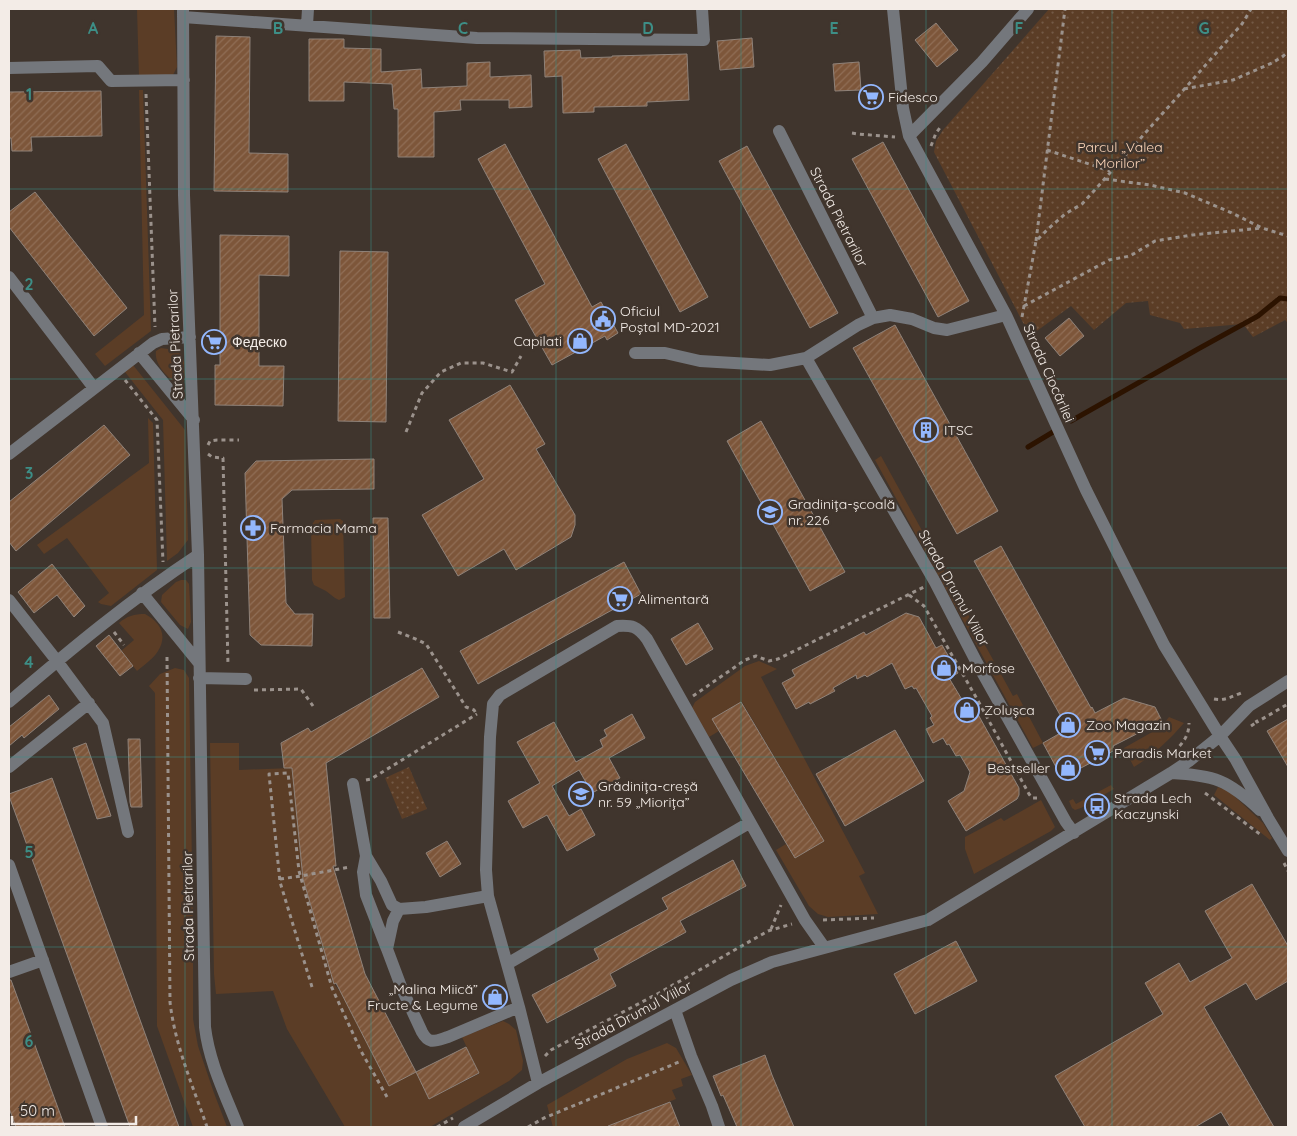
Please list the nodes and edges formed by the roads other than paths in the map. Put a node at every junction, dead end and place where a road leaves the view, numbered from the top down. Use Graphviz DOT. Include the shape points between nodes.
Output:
graph roads {
  1 [pos="308,9"];
  2 [pos="702,9"];
  3 [pos="893,9"];
  4 [pos="1028,9"];
  5 [pos="183,13"];
  6 [pos="308,25"];
  7 [pos="9,68"];
  8 [pos="184,80"];
  9 [pos="779,131"];
  10 [pos="909,136"];
  11 [pos="9,277"];
  12 [pos="1006,315"];
  13 [pos="873,318"];
  14 [pos="190,337"];
  15 [pos="139,353"];
  16 [pos="635,353"];
  17 [pos="806,358"];
  18 [pos="94,388"];
  19 [pos="194,420"];
  20 [pos="9,454"];
  21 [pos="198,555"];
  22 [pos="142,593"];
  23 [pos="9,600"];
  24 [pos="58,661"];
  25 [pos="199,663"];
  26 [pos="199,678"];
  27 [pos="238,678"];
  28 [pos="1288,681"];
  29 [pos="9,702"];
  30 [pos="89,703"];
  31 [pos="1220,736"];
  32 [pos="9,768"];
  33 [pos="1171,773"];
  34 [pos="353,784"];
  35 [pos="1268,818"];
  36 [pos="749,822"];
  37 [pos="128,832"];
  38 [pos="1074,833"];
  39 [pos="1284,854"];
  40 [pos="366,860"];
  41 [pos="9,865"];
  42 [pos="488,896"];
  43 [pos="399,909"];
  44 [pos="824,947"];
  45 [pos="387,949"];
  46 [pos="43,960"];
  47 [pos="507,964"];
  48 [pos="9,972"];
  49 [pos="519,1007"];
  50 [pos="675,1010"];
  51 [pos="538,1083"];
  52 [pos="102,1127"];
  53 [pos="238,1127"];
  54 [pos="464,1127"];
  55 [pos="719,1127"];
  1 -- 6 [label="street"];
  2 -- 6 [label="street" via="704,40 477,38"];
  3 -- 10 [label="street, Strada Ciocârliei"];
  4 -- 10 [label="street" via="982,62"];
  5 -- 6 [label="street"];
  5 -- 8 [label="street, Strada Pietrarilor"];
  7 -- 8 [label="street" via="98,66 111,81"];
  8 -- 14 [label="street, Strada Pietrarilor" via="184,195"];
  9 -- 13 [label="street, Strada Pietrarilor"];
  10 -- 12 [label="street, Strada Ciocârliei"];
  11 -- 18 [label="street"];
  12 -- 13 [label="street" via="947,330 912,319"];
  12 -- 31 [label="street, Strada Ciocârliei" via="1086,490 1164,645"];
  13 -- 17 [label="street"];
  14 -- 15 [label="street" via="162,339"];
  14 -- 19 [label="street, Strada Pietrarilor"];
  15 -- 18 [label="street"];
  15 -- 19 [label="street"];
  16 -- 17 [label="street" via="665,353 700,361 770,365"];
  17 -- 38 [label="street, Strada Drumul Viilor"];
  18 -- 20 [label="street"];
  19 -- 21 [label="street, Strada Pietrarilor"];
  21 -- 22 [label="street"];
  21 -- 25 [label="street, Strada Pietrarilor"];
  22 -- 24 [label="street"];
  22 -- 25 [label="street"];
  23 -- 24 [label="street"];
  24 -- 29 [label="street"];
  24 -- 30 [label="street"];
  25 -- 26 [label="street, Strada Pietrarilor"];
  26 -- 27 [label="street"];
  26 -- 53 [label="street, Strada Pietrarilor" via="204,1027 210,1058"];
  28 -- 31 [label="street, Strada Drumul Viilor" via="1249,706"];
  30 -- 32 [label="street"];
  30 -- 37 [label="street" via="103,723"];
  31 -- 33 [label="street, Strada Drumul Viilor"];
  31 -- 35 [label="street"];
  33 -- 35 [label="street" via="1215,779 1246,797"];
  33 -- 38 [label="street, Strada Drumul Viilor"];
  34 -- 40 [label="street"];
  35 -- 39 [label="street"];
  36 -- 42 [label="street" via="640,630 632,626 617,626 500,694 493,704 486,870"];
  36 -- 44 [label="street" via="804,920"];
  36 -- 47 [label="street"];
  38 -- 44 [label="street, Strada Drumul Viilor" via="928,920"];
  40 -- 43 [label="street" via="392,905"];
  40 -- 45 [label="street" via="363,872 366,895"];
  41 -- 46 [label="street"];
  42 -- 43 [label="street"];
  42 -- 47 [label="street"];
  43 -- 45 [label="street"];
  44 -- 50 [label="street, Strada Drumul Viilor" via="772,962"];
  45 -- 49 [label="street" via="422,1032 430,1041 448,1037"];
  46 -- 48 [label="street"];
  46 -- 52 [label="street"];
  47 -- 49 [label="street"];
  49 -- 51 [label="street"];
  50 -- 51 [label="street, Strada Drumul Viilor"];
  50 -- 55 [label="street"];
  51 -- 54 [label="street, Strada Drumul Viilor"];
}
